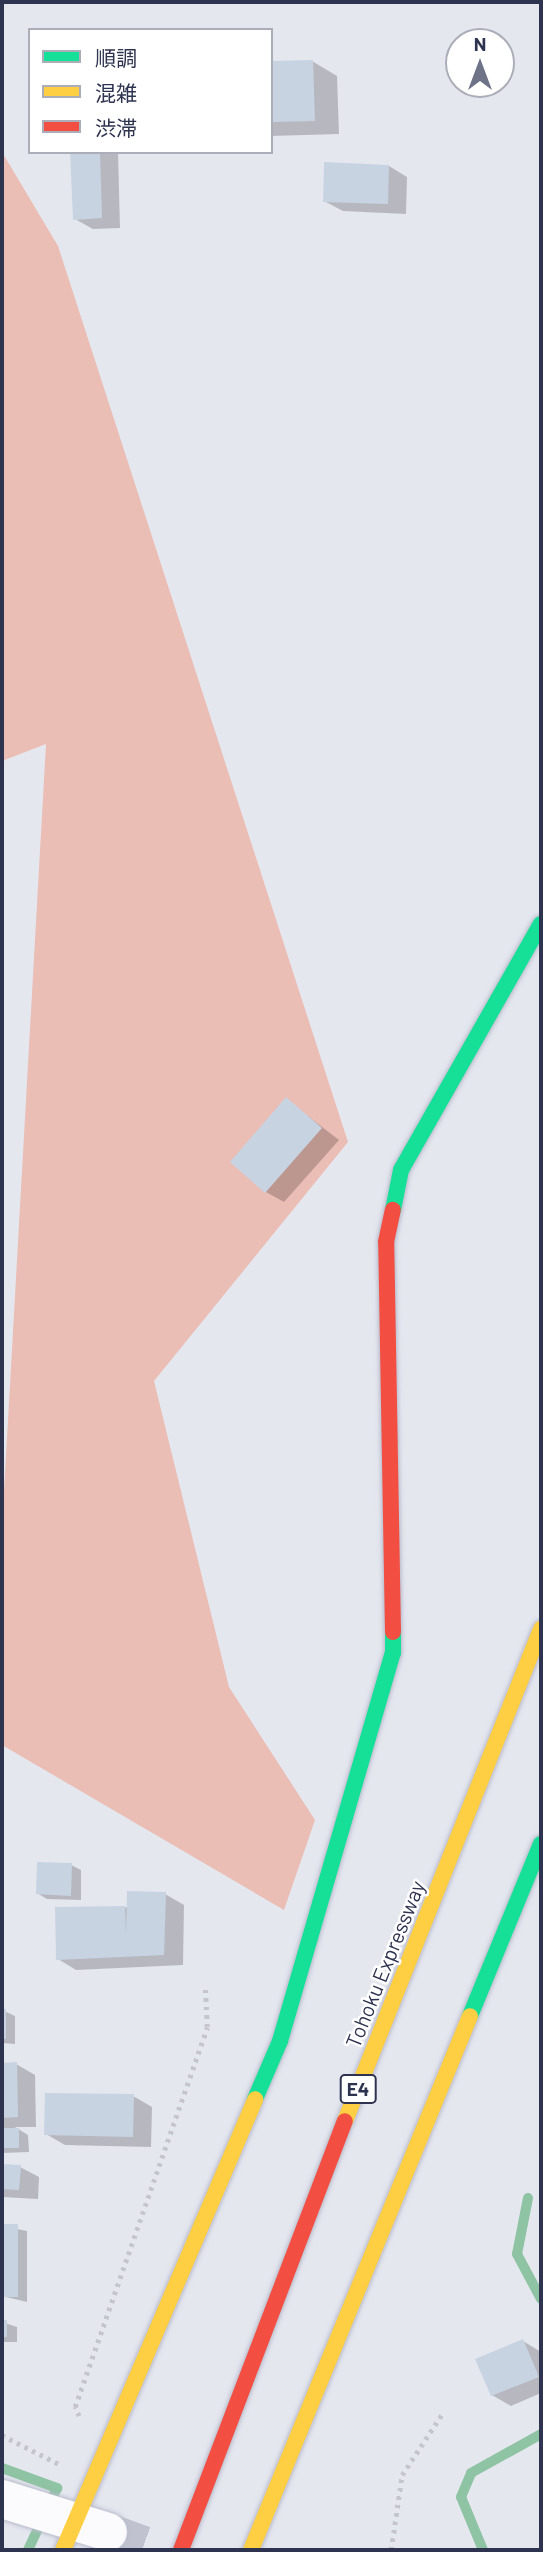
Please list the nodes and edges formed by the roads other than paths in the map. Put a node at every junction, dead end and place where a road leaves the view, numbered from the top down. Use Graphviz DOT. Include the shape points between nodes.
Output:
graph roads {
  1 [pos="541,924"];
  2 [pos="541,1629"];
  3 [pos="541,1844"];
  4 [pos="2,2498"];
  5 [pos="82,2534"];
  6 [pos="181,2550"];
  7 [pos="251,2550"];
  1 -- 5 [label="main road" via="401,1170 386,1242 393,1653 280,2041 101,2461"];
  2 -- 6 [label="main road, Tohoku Expressway / E4" via="308,2214"];
  3 -- 7 [label="main road"];
  4 -- 5 [label="street"];
}
